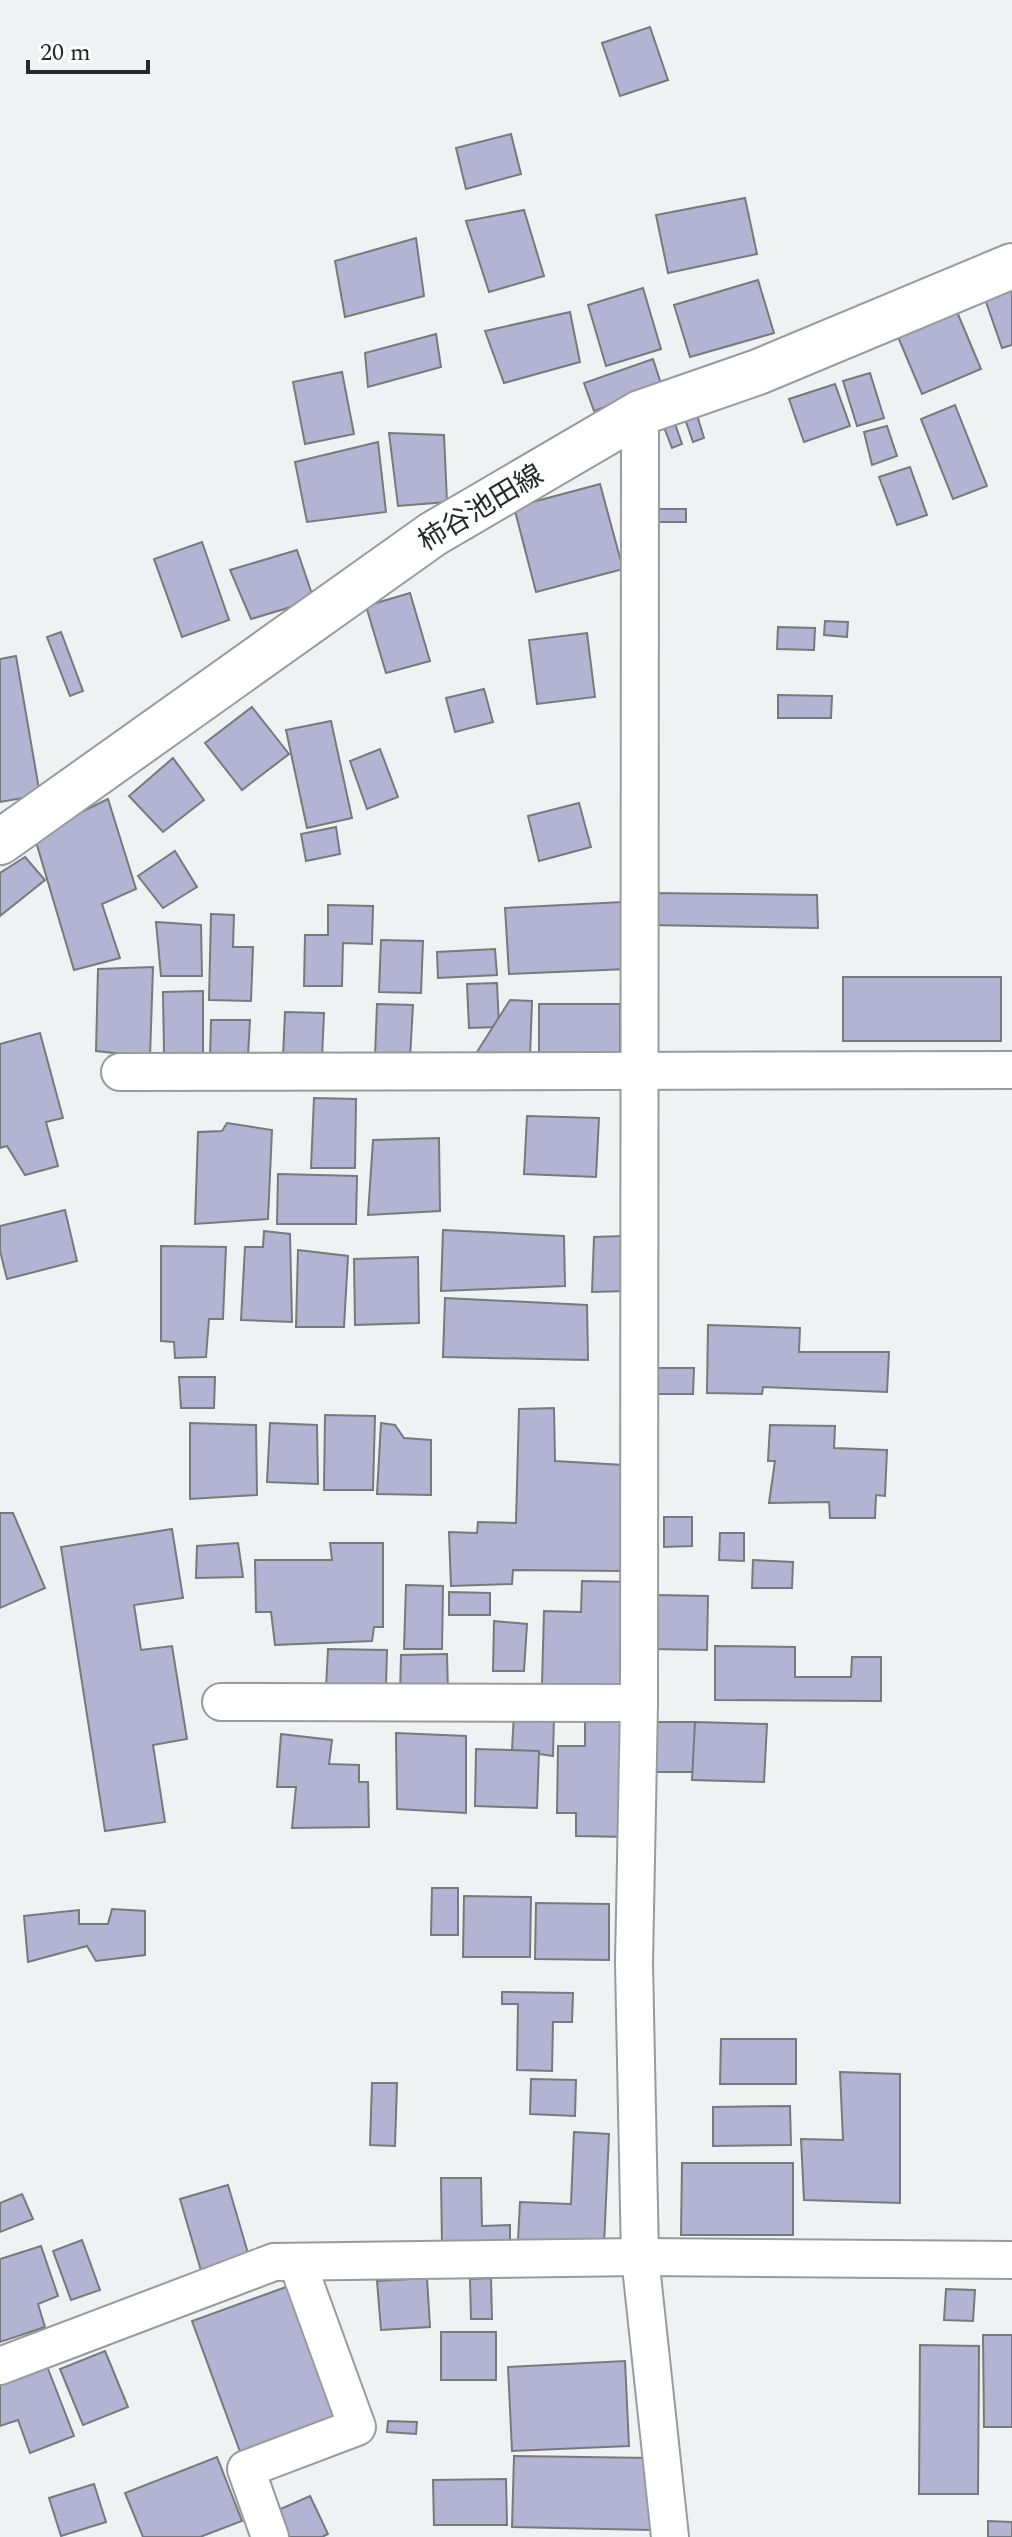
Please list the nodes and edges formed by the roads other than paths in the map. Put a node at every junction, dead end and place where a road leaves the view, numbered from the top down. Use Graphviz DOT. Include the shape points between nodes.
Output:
graph roads {
  1 [pos="1012,266"];
  2 [pos="640,413"];
  3 [pos="0,842"];
  4 [pos="1012,1070"];
  5 [pos="120,1072"];
  6 [pos="641,1072"];
  7 [pos="221,1702"];
  8 [pos="639,1703"];
  9 [pos="640,2257"];
  10 [pos="1012,2260"];
  11 [pos="297,2262"];
  12 [pos="0,2366"];
  13 [pos="270,2537"];
  14 [pos="670,2537"];
  1 -- 2 [label="main road, 柿谷池田線" via="758,372"];
  2 -- 3 [label="main road, 柿谷池田線" via="433,534"];
  2 -- 6 [label="street"];
  4 -- 6 [label="street"];
  5 -- 6 [label="street"];
  6 -- 8 [label="street"];
  7 -- 8 [label="street"];
  8 -- 9 [label="street" via="634,1963"];
  9 -- 10 [label="street"];
  9 -- 11 [label="street"];
  9 -- 14 [label="street"];
  11 -- 12 [label="street" via="274,2262"];
  11 -- 13 [label="street" via="357,2427 246,2469"];
}
